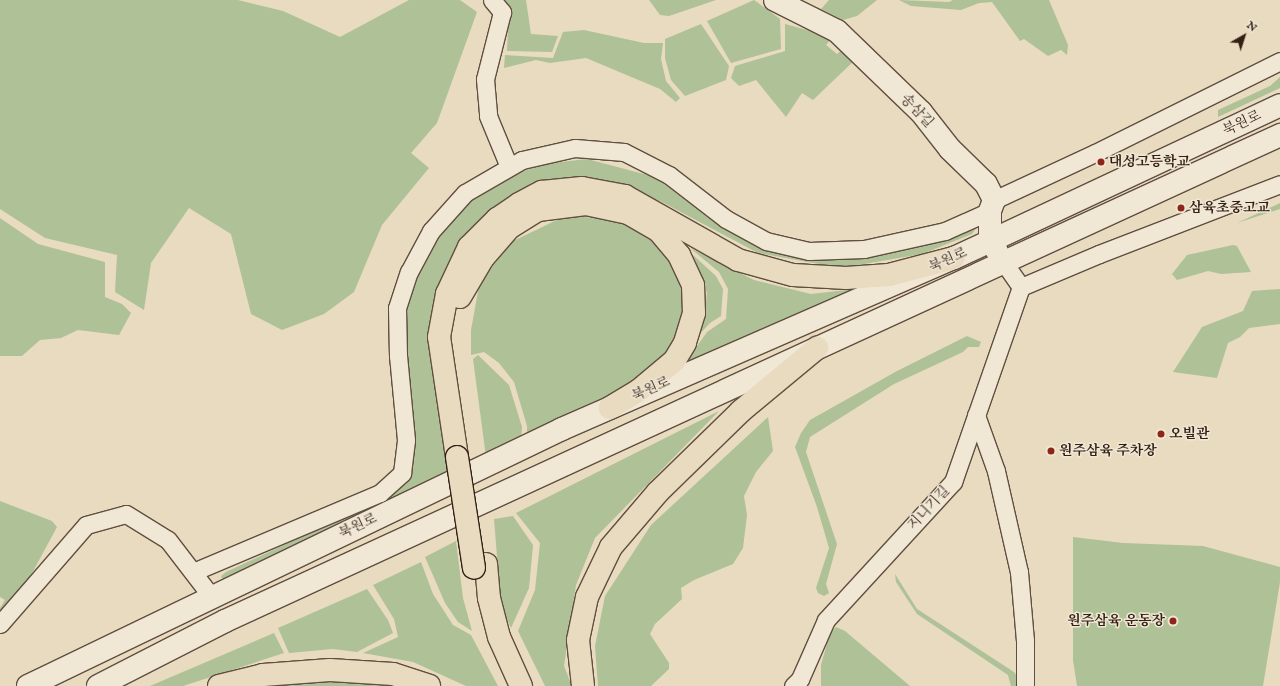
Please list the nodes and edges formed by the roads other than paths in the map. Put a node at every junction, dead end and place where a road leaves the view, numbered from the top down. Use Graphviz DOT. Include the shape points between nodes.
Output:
graph roads {
  1 [pos="492,0"];
  2 [pos="774,0"];
  3 [pos="1280,61"];
  4 [pos="1280,105"];
  5 [pos="1280,135"];
  6 [pos="509,167"];
  7 [pos="1280,184"];
  8 [pos="992,206"];
  9 [pos="990,240"];
  10 [pos="954,258"];
  11 [pos="1003,261"];
  12 [pos="1021,287"];
  13 [pos="817,348"];
  14 [pos="610,408"];
  15 [pos="976,416"];
  16 [pos="463,455"];
  17 [pos="480,566"];
  18 [pos="193,572"];
  19 [pos="211,596"];
  20 [pos="225,621"];
  21 [pos="0,624"];
  22 [pos="28,686"];
  23 [pos="98,686"];
  24 [pos="219,686"];
  25 [pos="429,686"];
  26 [pos="507,686"];
  27 [pos="521,686"];
  28 [pos="583,686"];
  29 [pos="793,686"];
  30 [pos="1025,686"];
  1 -- 6 [label="street" via="502,12 485,79 488,116"];
  2 -- 8 [label="street, 송삼길" via="837,31 920,112 950,149 986,184"];
  3 -- 8 [label="street"];
  4 -- 9 [label="street, 북원로"];
  5 -- 11 [label="street, 북원로"];
  6 -- 8 [label="street" via="522,160 575,148 624,152 669,175 726,219 766,241 809,251 864,249 945,231"];
  6 -- 18 [label="street" via="465,193 431,231 409,272 398,308 398,356 406,440 402,473 380,493"];
  7 -- 12 [label="street"];
  8 -- 9 [label="street, 송삼길"];
  9 -- 10 [label="street, 북원로"];
  9 -- 11 [label="street"];
  10 -- 14 [label="street, 북원로"];
  10 -- 16 [label="highway" via="889,275 832,278 793,275 738,260 625,196 582,188 542,192 497,219 469,247 447,294 439,337"];
  11 -- 12 [label="street"];
  11 -- 13 [label="street, 북원로"];
  12 -- 15 [label="street, 지니기길"];
  13 -- 20 [label="street, 북원로"];
  13 -- 28 [label="highway" via="741,411 658,492 611,547 587,597 578,640"];
  14 -- 16 [label="highway" via="638,391 674,361 685,343 694,313 692,285 679,255 658,230 628,213 586,204 538,210 509,228 483,258 461,295 454,337"];
  14 -- 19 [label="street, 북원로"];
  15 -- 29 [label="street, 지니기길" via="953,482 826,620 800,679"];
  15 -- 30 [label="street" via="996,471 1019,572 1025,640"];
  16 -- 17 [label="highway"];
  17 -- 26 [label="highway" via="488,642"];
  17 -- 27 [label="highway" via="499,637"];
  18 -- 19 [label="street"];
  18 -- 21 [label="street" via="168,540 126,514 86,525"];
  19 -- 20 [label="street"];
  19 -- 22 [label="street, 북원로"];
  20 -- 23 [label="street, 북원로"];
  24 -- 25 [label="highway" via="263,675 330,670 393,674"];
}
